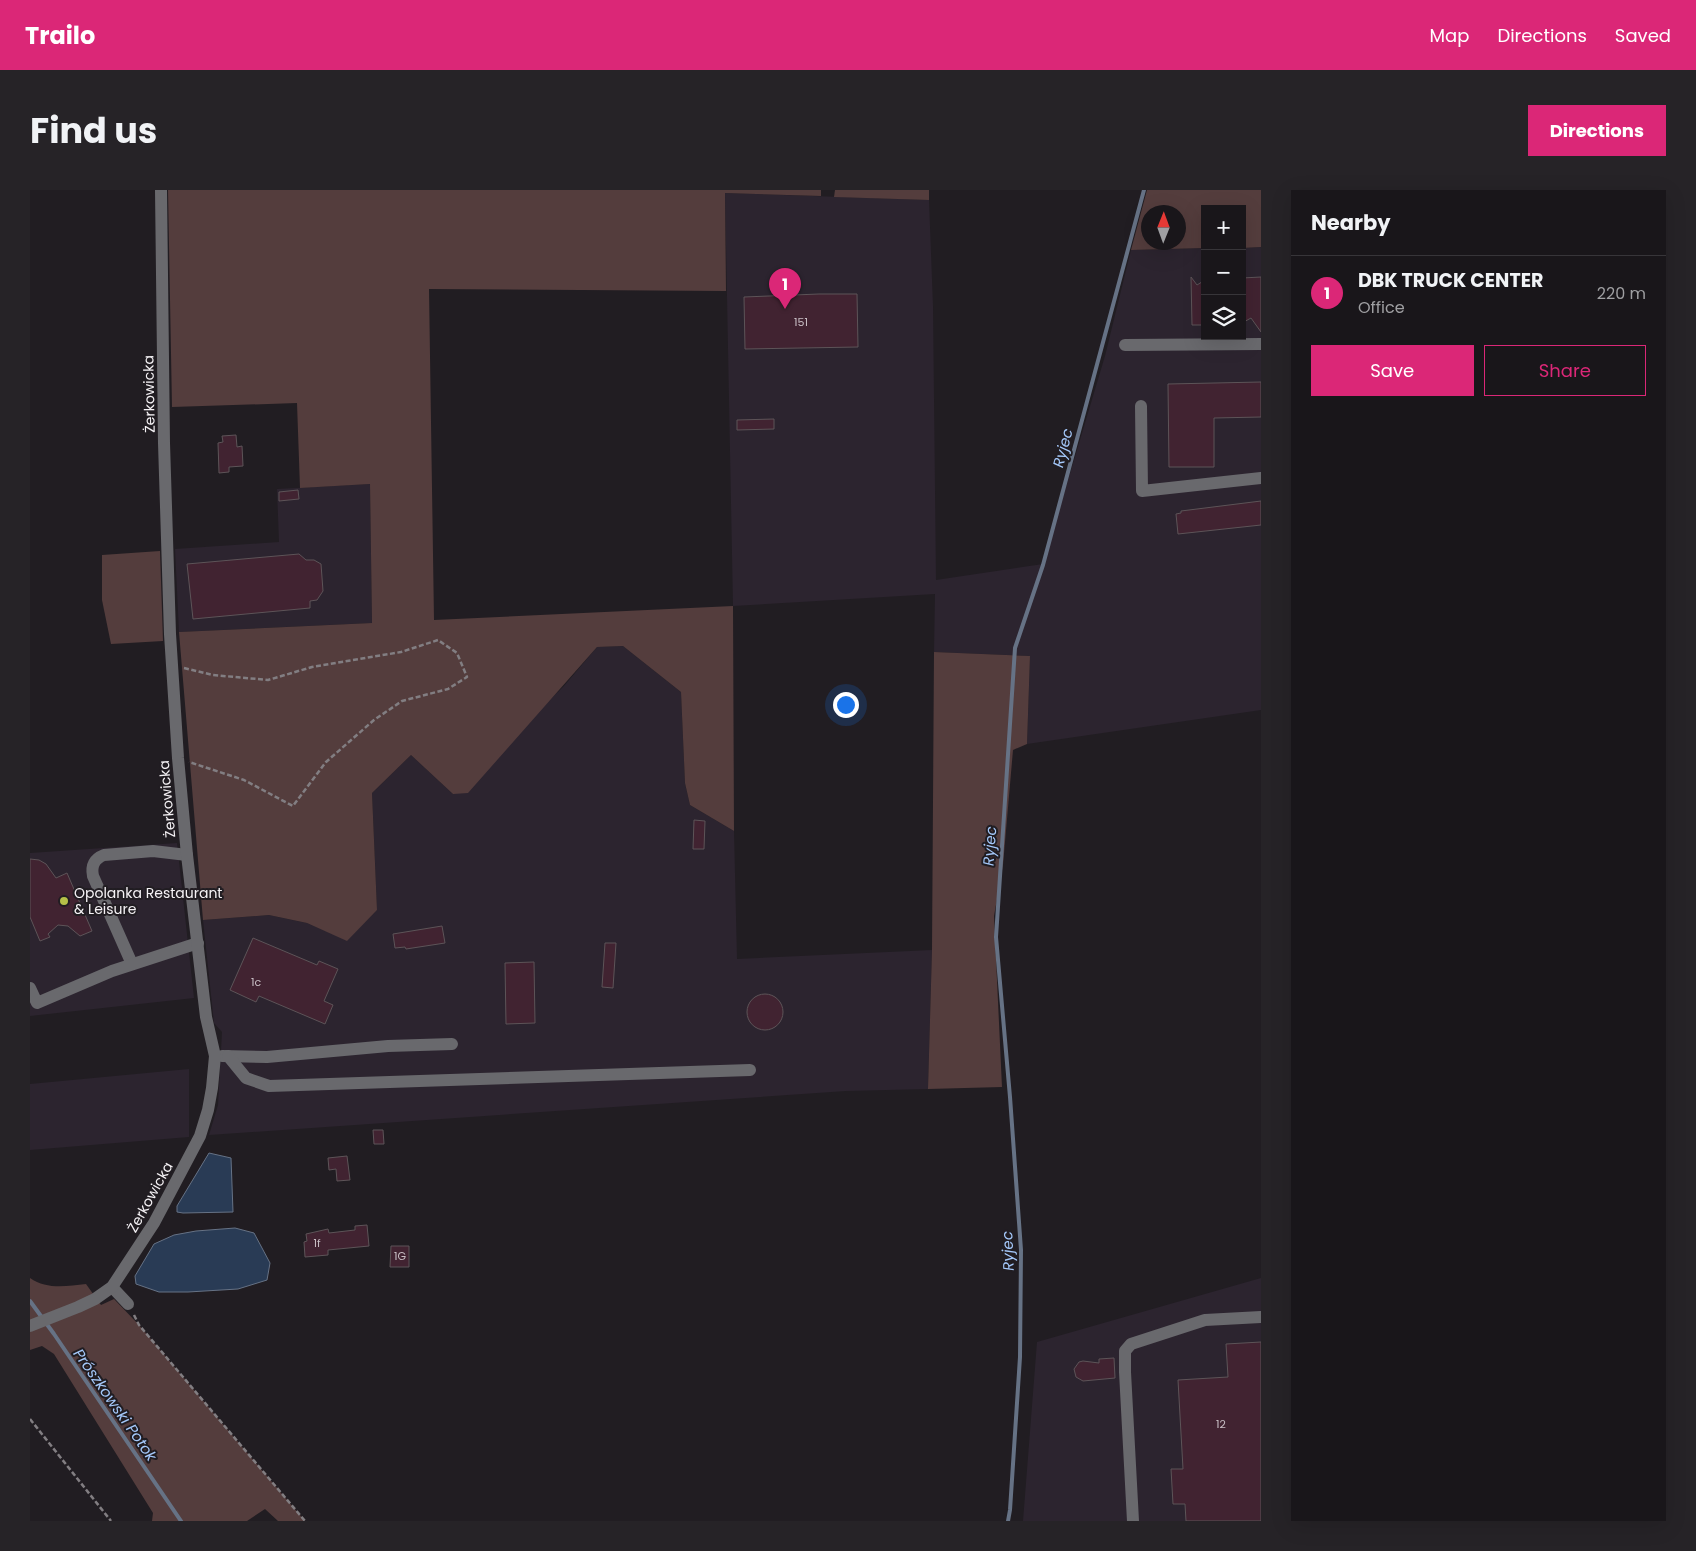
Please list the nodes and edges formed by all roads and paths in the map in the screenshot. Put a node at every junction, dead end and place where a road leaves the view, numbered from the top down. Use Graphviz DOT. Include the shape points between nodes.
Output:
graph roads {
  1 [pos="161,190"];
  2 [pos="1261,344"];
  3 [pos="1125,345"];
  4 [pos="1141,406"];
  5 [pos="1261,478"];
  6 [pos="172,665"];
  7 [pos="178,758"];
  8 [pos="187,855"];
  9 [pos="198,943"];
  10 [pos="132,964"];
  11 [pos="30,988"];
  12 [pos="452,1044"];
  13 [pos="221,1056"];
  14 [pos="750,1070"];
  15 [pos="112,1287"];
  16 [pos="128,1304"];
  17 [pos="1261,1317"];
  18 [pos="30,1326"];
  19 [pos="30,1419"];
  20 [pos="111,1521"];
  21 [pos="305,1521"];
  22 [pos="1134,1521"];
  1 -- 6 [label="street, Żerkowicka" via="164,443"];
  2 -- 3 [label="street"];
  4 -- 5 [label="street" via="1142,491"];
  6 -- 7 [label="street, Żerkowicka"];
  6 -- 7 [label="path" via="213,675 268,680 312,667 401,652 438,640 457,653 467,677 448,689 402,701 374,720 326,762 293,806 244,780"];
  7 -- 8 [label="street, Żerkowicka"];
  8 -- 9 [label="street, Żerkowicka"];
  8 -- 10 [label="street" via="154,851 104,855 95,860 93,876"];
  9 -- 10 [label="street"];
  9 -- 13 [label="street, Żerkowicka" via="206,1017"];
  10 -- 11 [label="street" via="37,1003"];
  12 -- 13 [label="street"];
  13 -- 14 [label="street" via="246,1078 269,1086"];
  13 -- 15 [label="street, Żerkowicka" via="200,1136 154,1223"];
  15 -- 16 [label="street"];
  15 -- 18 [label="street, Żerkowicka" via="95,1299"];
  16 -- 21 [label="path" via="139,1325"];
  17 -- 22 [label="street" via="1205,1320 1131,1344 1125,1351"];
  19 -- 20 [label="path"];
}
